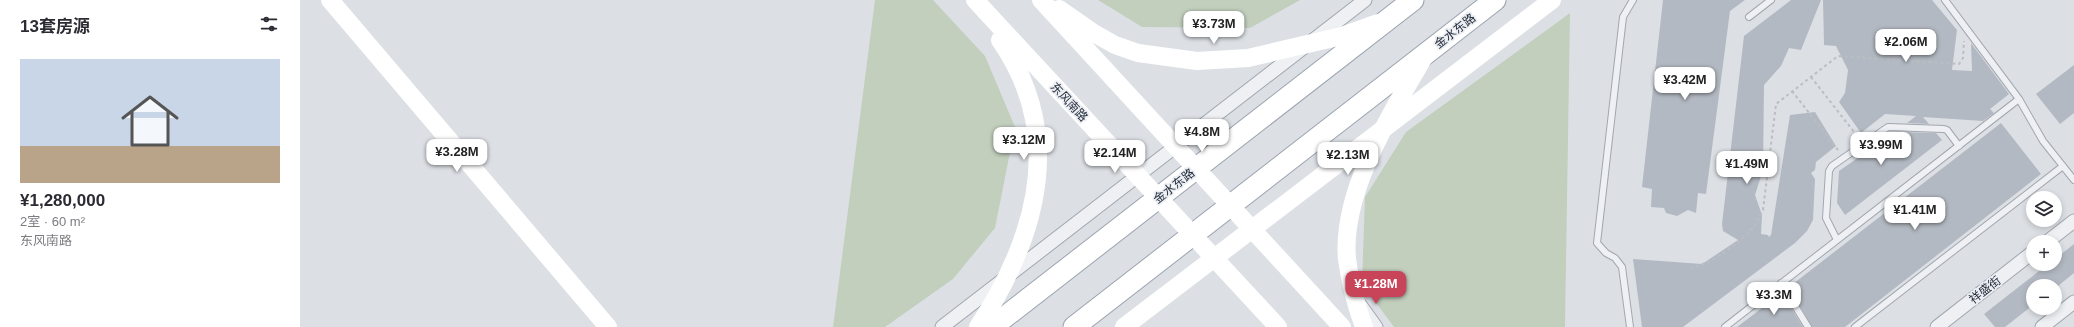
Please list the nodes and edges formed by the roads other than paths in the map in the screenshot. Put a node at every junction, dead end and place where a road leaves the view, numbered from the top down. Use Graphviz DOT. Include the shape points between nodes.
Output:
graph roads {
  1 [pos="330,0"];
  2 [pos="972,0"];
  3 [pos="975,0"];
  4 [pos="1040,0"];
  5 [pos="1046,0"];
  6 [pos="1365,0"];
  7 [pos="1413,0"];
  8 [pos="1495,0"];
  9 [pos="1552,0"];
  10 [pos="1633,0"];
  11 [pos="1771,0"];
  12 [pos="1945,0"];
  13 [pos="1749,17"];
  14 [pos="1388,19"];
  15 [pos="1310,43"];
  16 [pos="1426,54"];
  17 [pos="2019,99"];
  18 [pos="1385,128"];
  19 [pos="1959,146"];
  20 [pos="1176,147"];
  21 [pos="2063,166"];
  22 [pos="1196,168"];
  23 [pos="1138,176"];
  24 [pos="2074,180"];
  25 [pos="1158,198"];
  26 [pos="1230,206"];
  27 [pos="2074,221"];
  28 [pos="1252,230"];
  29 [pos="1193,235"];
  30 [pos="2056,235"];
  31 [pos="1837,240"];
  32 [pos="2026,257"];
  33 [pos="1214,258"];
  34 [pos="1004,279"];
  35 [pos="1781,283"];
  36 [pos="1355,298"];
  37 [pos="2074,302"];
  38 [pos="1275,324"];
  39 [pos="608,327"];
  40 [pos="942,327"];
  41 [pos="978,327"];
  42 [pos="992,327"];
  43 [pos="1074,327"];
  44 [pos="1124,327"];
  45 [pos="1342,327"];
  46 [pos="1364,327"];
  47 [pos="1376,327"];
  48 [pos="1630,327"];
  49 [pos="1725,327"];
  50 [pos="1808,327"];
  51 [pos="1855,327"];
  52 [pos="1937,327"];
  53 [pos="2042,327"];
  1 -- 39 [label="main road"];
  2 -- 34 [label="main road" via="1013,59 1032,106 1037,133 1037,184 1026,231 1016,258"];
  3 -- 23 [label="main road, 东风南路"];
  4 -- 20 [label="main road"];
  5 -- 15 [label="main road" via="1115,45 1169,58 1197,61 1248,58"];
  6 -- 15 [label="street"];
  7 -- 14 [label="main road, 金水东路"];
  8 -- 16 [label="main road, 金水东路"];
  9 -- 18 [label="main road"];
  10 -- 48 [label="lane" via="1623,17 1597,243 1622,267"];
  11 -- 13 [label="lane"];
  12 -- 17 [label="lane"];
  14 -- 15 [label="main road" via="1342,36"];
  14 -- 22 [label="main road, 金水东路"];
  15 -- 20 [label="street"];
  16 -- 18 [label="main road"];
  16 -- 26 [label="main road, 金水东路"];
  17 -- 19 [label="lane"];
  17 -- 21 [label="lane" via="2043,140"];
  18 -- 28 [label="main road"];
  18 -- 36 [label="main road" via="1357,188 1352,209 1347,258"];
  19 -- 31 [label="lane"];
  19 -- 31 [label="lane" via="1944,129 1888,127 1832,166 1829,171 1826,218"];
  20 -- 22 [label="main road"];
  20 -- 23 [label="street"];
  21 -- 24 [label="lane"];
  21 -- 51 [label="lane"];
  22 -- 25 [label="main road, 金水东路"];
  22 -- 26 [label="main road"];
  23 -- 25 [label="main road, 东风南路"];
  23 -- 34 [label="street"];
  25 -- 29 [label="main road, 东风南路"];
  25 -- 42 [label="main road, 金水东路"];
  26 -- 28 [label="main road"];
  26 -- 29 [label="main road, 金水东路"];
  27 -- 30 [label="street"];
  28 -- 33 [label="main road"];
  28 -- 45 [label="main road"];
  29 -- 33 [label="main road, 东风南路"];
  29 -- 43 [label="main road, 金水东路"];
  31 -- 35 [label="lane"];
  32 -- 52 [label="street, 祥盛街"];
  33 -- 38 [label="main road, 东风南路"];
  33 -- 44 [label="main road"];
  34 -- 40 [label="street"];
  34 -- 41 [label="main road"];
  35 -- 49 [label="lane"];
  35 -- 50 [label="lane"];
  36 -- 46 [label="main road"];
  36 -- 47 [label="street"];
  37 -- 53 [label="street"];
}
